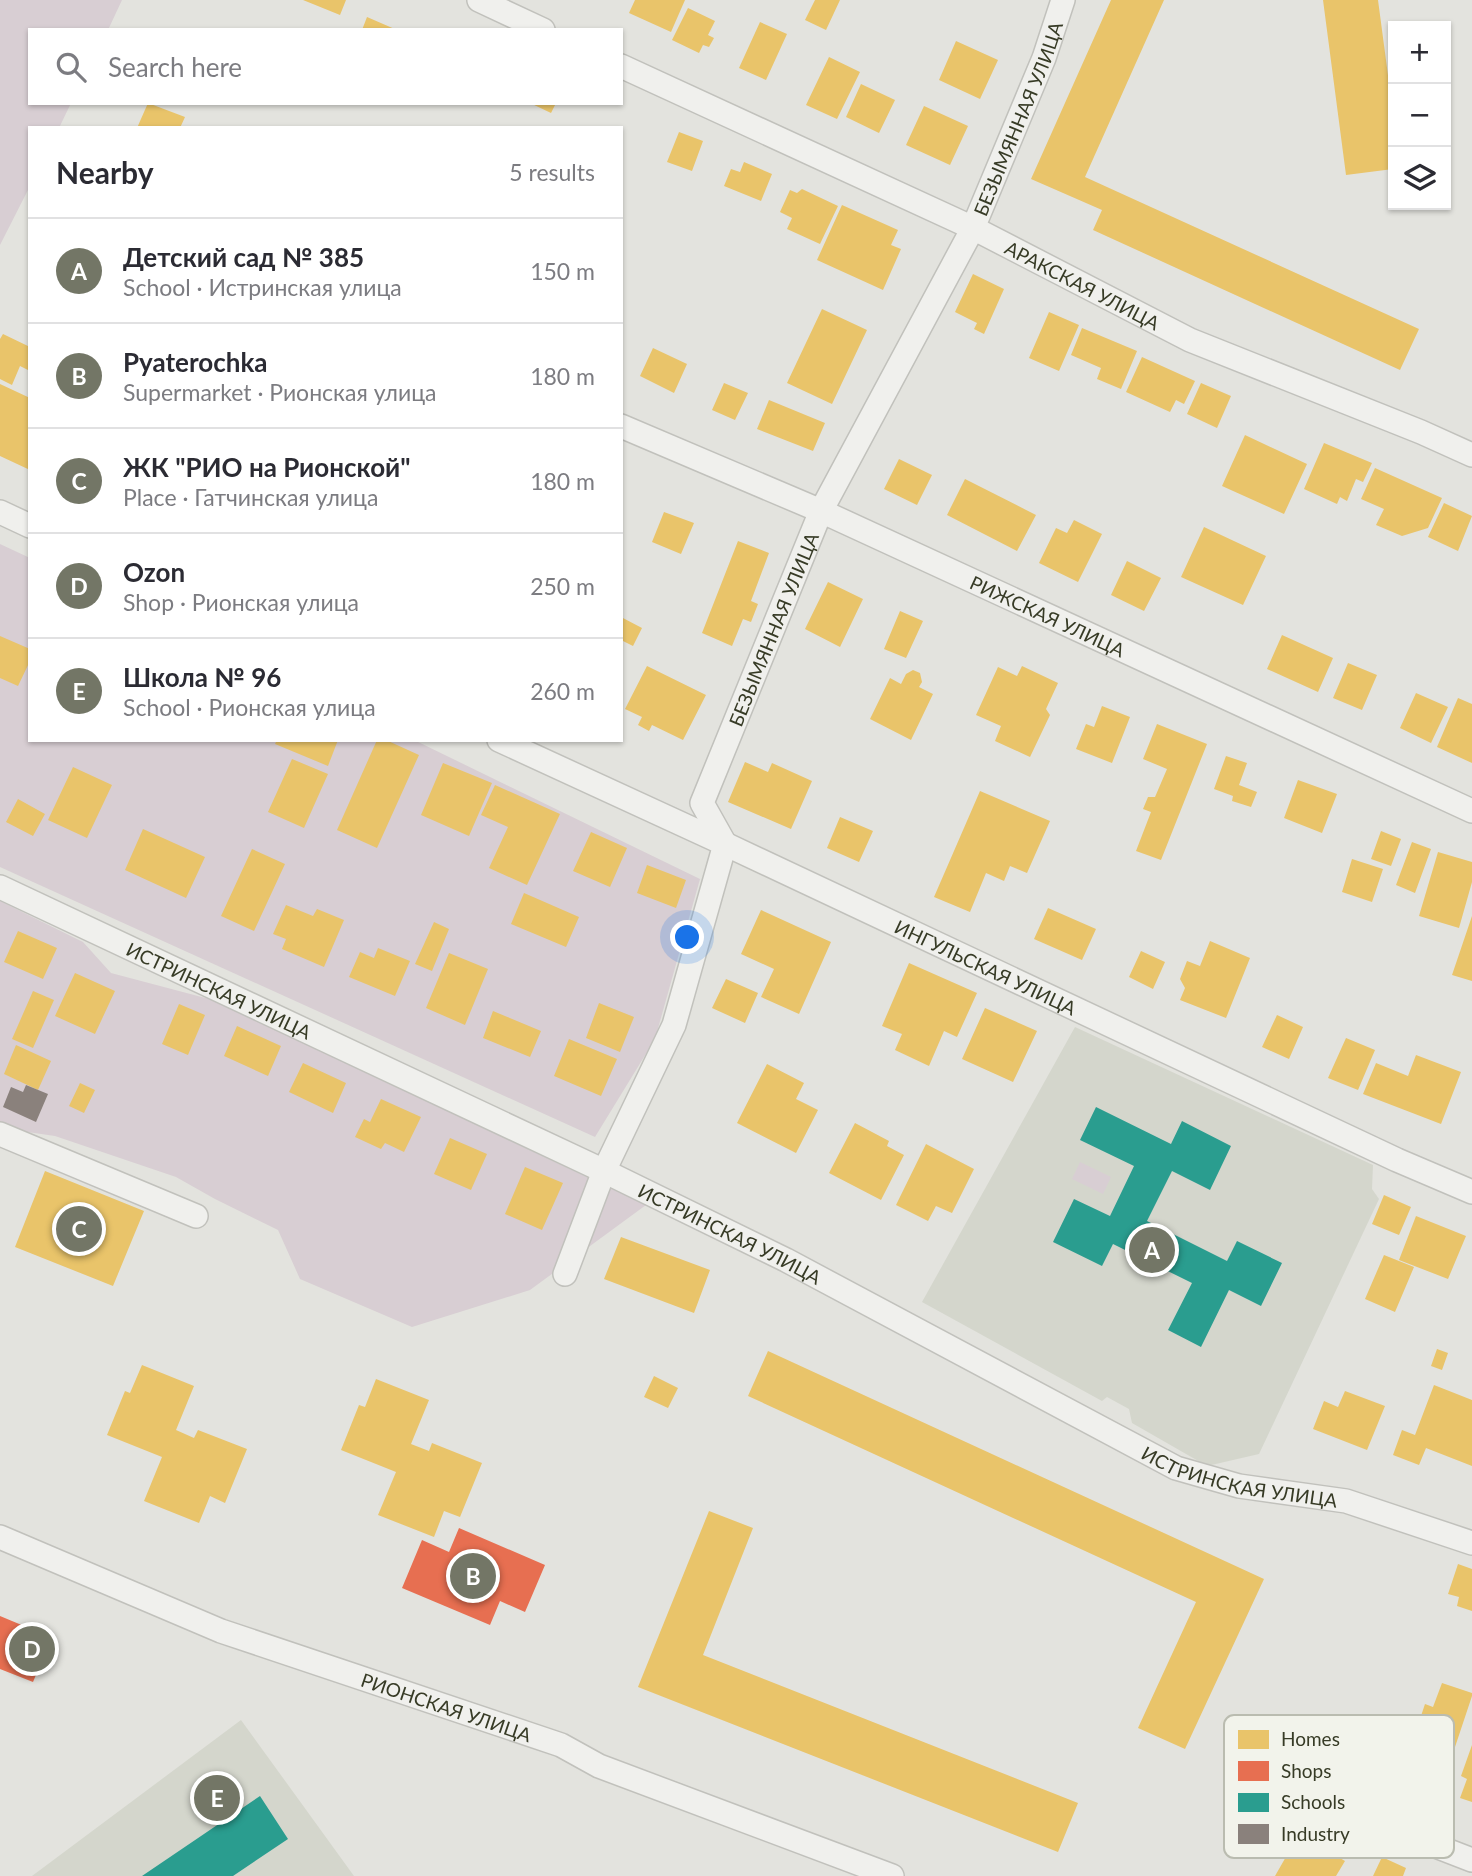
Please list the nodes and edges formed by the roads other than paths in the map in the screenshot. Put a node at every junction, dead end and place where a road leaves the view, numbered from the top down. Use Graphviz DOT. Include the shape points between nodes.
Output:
graph roads {
  1 [pos="479,0"];
  2 [pos="1063,0"];
  3 [pos="539,28"];
  4 [pos="623,67"];
  5 [pos="973,228"];
  6 [pos="623,427"];
  7 [pos="1472,455"];
  8 [pos="821,511"];
  9 [pos="0,512"];
  10 [pos="28,525"];
  11 [pos="503,742"];
  12 [pos="1472,811"];
  13 [pos="725,844"];
  14 [pos="0,887"];
  15 [pos="0,1135"];
  16 [pos="604,1171"];
  17 [pos="1472,1192"];
  18 [pos="196,1216"];
  19 [pos="565,1274"];
  20 [pos="0,1537"];
  21 [pos="1472,1543"];
  22 [pos="1454,1853"];
  23 [pos="1472,1860"];
  24 [pos="892,1876"];
  1 -- 3 [label="street"];
  2 -- 5 [label="street, БЕЗЫМЯННАЯ УЛИЦА" via="1044,58"];
  4 -- 5 [label="street, АРАКСКАЯ УЛИЦА"];
  5 -- 7 [label="street, АРАКСКАЯ УЛИЦА" via="1190,341"];
  5 -- 8 [label="street, БЕЗЫМЯННАЯ УЛИЦА"];
  6 -- 8 [label="street, РИЖСКАЯ УЛИЦА"];
  8 -- 12 [label="street, РИЖСКАЯ УЛИЦА"];
  8 -- 13 [label="street, БЕЗЫМЯННАЯ УЛИЦА" via="702,803"];
  9 -- 10 [label="street"];
  11 -- 13 [label="street, ИНГУЛЬСКАЯ УЛИЦА"];
  13 -- 16 [label="street" via="674,1026"];
  13 -- 17 [label="street, ИНГУЛЬСКАЯ УЛИЦА"];
  14 -- 16 [label="street, ИСТРИНСКАЯ УЛИЦА"];
  15 -- 18 [label="street"];
  16 -- 19 [label="street"];
  16 -- 21 [label="street, ИСТРИНСКАЯ УЛИЦА" via="786,1260 1175,1468 1239,1486 1346,1501"];
  20 -- 24 [label="street, РИОНСКАЯ УЛИЦА" via="221,1631 561,1745 600,1766"];
  22 -- 23 [label="street"];
}
